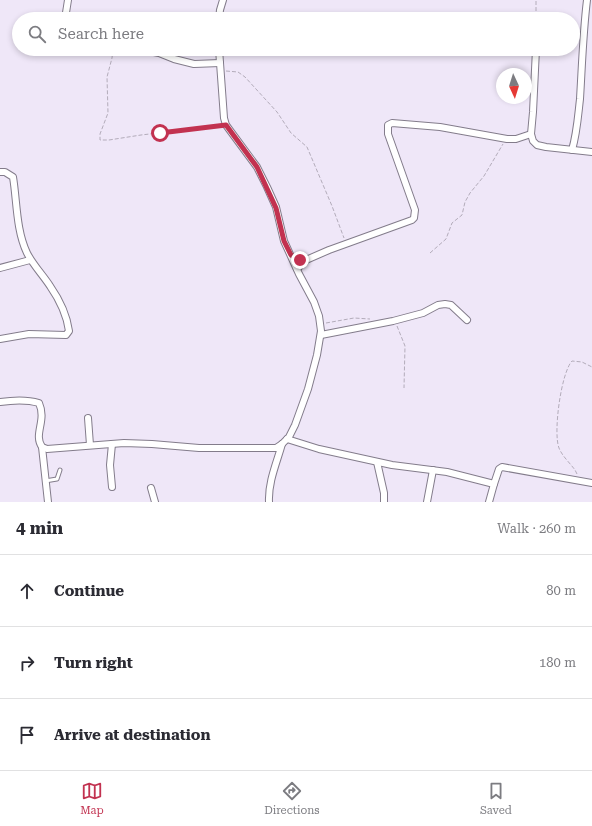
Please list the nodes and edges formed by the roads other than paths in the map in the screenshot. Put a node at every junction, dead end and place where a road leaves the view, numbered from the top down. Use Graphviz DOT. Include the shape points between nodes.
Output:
graph roads {
  1 [pos="68,0"];
  2 [pos="224,0"];
  3 [pos="587,0"];
  4 [pos="67,12"];
  5 [pos="220,12"];
  6 [pos="166,56"];
  7 [pos="220,56"];
  8 [pos="536,56"];
  9 [pos="220,63"];
  10 [pos="531,134"];
  11 [pos="572,150"];
  12 [pos="592,152"];
  13 [pos="0,172"];
  14 [pos="291,255"];
  15 [pos="30,260"];
  16 [pos="304,261"];
  17 [pos="0,268"];
  18 [pos="297,268"];
  19 [pos="468,320"];
  20 [pos="321,335"];
  21 [pos="0,339"];
  22 [pos="0,402"];
  23 [pos="88,418"];
  24 [pos="285,442"];
  25 [pos="112,444"];
  26 [pos="90,445"];
  27 [pos="42,447"];
  28 [pos="377,462"];
  29 [pos="60,470"];
  30 [pos="433,470"];
  31 [pos="45,481"];
  32 [pos="592,483"];
  33 [pos="494,484"];
  34 [pos="112,487"];
  35 [pos="151,488"];
  36 [pos="48,502"];
  37 [pos="155,502"];
  38 [pos="269,502"];
  39 [pos="384,502"];
  40 [pos="427,502"];
  41 [pos="489,502"];
  1 -- 4 [label="street"];
  2 -- 5 [label="street"];
  3 -- 11 [label="street" via="577,127"];
  6 -- 9 [label="street" via="194,64"];
  7 -- 9 [label="street"];
  8 -- 10 [label="street"];
  9 -- 14 [label="street" via="226,125 267,187"];
  10 -- 11 [label="street" via="533,141 538,145"];
  10 -- 16 [label="street" via="507,139 440,127 392,123 388,126 388,134 412,203 414,218"];
  11 -- 12 [label="street"];
  13 -- 15 [label="street" via="13,177 19,226"];
  14 -- 16 [label="street"];
  14 -- 18 [label="street"];
  15 -- 17 [label="street"];
  15 -- 21 [label="street" via="60,301 69,331 66,335 29,334"];
  16 -- 18 [label="street"];
  18 -- 20 [label="street" via="314,302"];
  19 -- 20 [label="street" via="451,305 445,304 393,321"];
  20 -- 24 [label="street" via="308,389 295,425"];
  22 -- 27 [label="street" via="30,400 39,403 42,419 38,437"];
  23 -- 26 [label="street"];
  24 -- 25 [label="street" via="276,448"];
  24 -- 28 [label="street"];
  24 -- 38 [label="street" via="273,474"];
  25 -- 26 [label="street"];
  25 -- 34 [label="street"];
  26 -- 27 [label="street" via="47,449"];
  27 -- 31 [label="street"];
  28 -- 30 [label="street"];
  28 -- 39 [label="street"];
  29 -- 31 [label="lane" via="57,479"];
  30 -- 33 [label="street"];
  30 -- 40 [label="street"];
  31 -- 36 [label="street"];
  32 -- 33 [label="street" via="502,467"];
  33 -- 41 [label="street"];
  35 -- 37 [label="street"];
}
